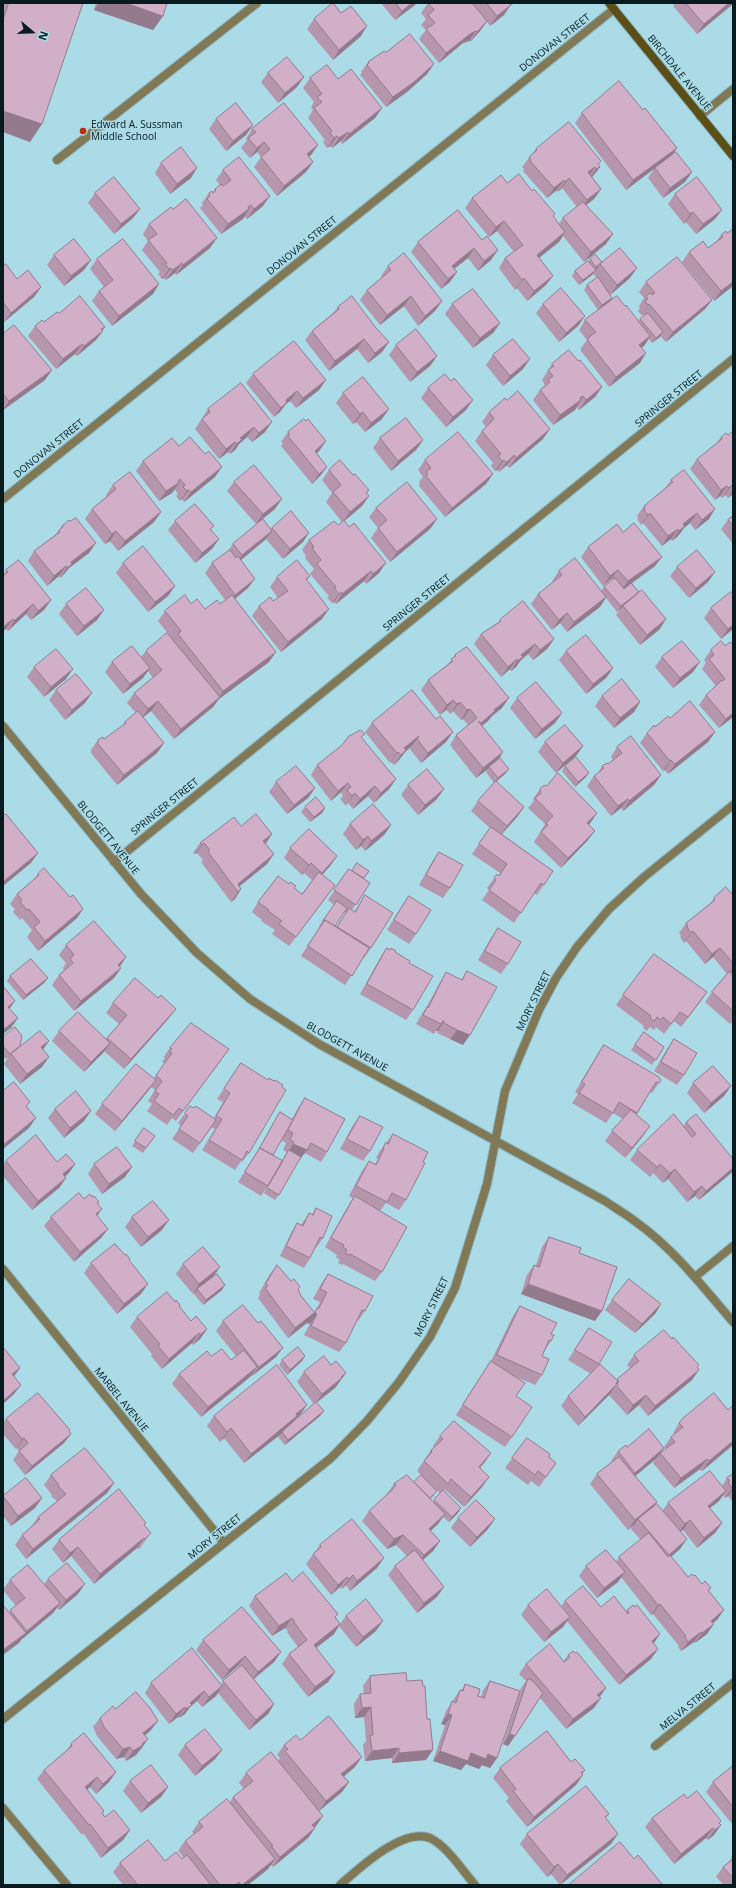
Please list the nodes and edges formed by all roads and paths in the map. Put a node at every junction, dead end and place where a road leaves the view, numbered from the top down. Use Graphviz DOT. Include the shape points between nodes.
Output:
graph roads {
  1 [pos="257,3"];
  2 [pos="611,6"];
  3 [pos="733,89"];
  4 [pos="700,116"];
  5 [pos="733,156"];
  6 [pos="56,160"];
  7 [pos="733,359"];
  8 [pos="3,499"];
  9 [pos="3,726"];
  10 [pos="733,805"];
  11 [pos="114,862"];
  12 [pos="496,1140"];
  13 [pos="733,1246"];
  14 [pos="3,1269"];
  15 [pos="695,1277"];
  16 [pos="733,1322"];
  17 [pos="224,1542"];
  18 [pos="733,1683"];
  19 [pos="3,1719"];
  20 [pos="655,1746"];
  21 [pos="3,1808"];
  22 [pos="66,1885"];
  23 [pos="340,1885"];
  24 [pos="475,1885"];
  1 -- 6 [label="street"];
  2 -- 4 [label="street, BIRCHDALE AVENUE"];
  2 -- 8 [label="street, DONOVAN STREET"];
  3 -- 4 [label="street"];
  4 -- 5 [label="street, BIRCHDALE AVENUE"];
  7 -- 11 [label="street, SPRINGER STREET"];
  9 -- 11 [label="street, BLODGETT AVENUE"];
  10 -- 12 [label="street, MORY STREET" via="644,877 614,905 577,947 539,1010 505,1091"];
  11 -- 12 [label="street, BLODGETT AVENUE" via="168,925 250,999 319,1044"];
  12 -- 15 [label="street, BLODGETT AVENUE" via="637,1222"];
  12 -- 17 [label="street, MORY STREET" via="486,1184 455,1288 430,1337 399,1382 367,1421 331,1458"];
  13 -- 15 [label="street"];
  14 -- 17 [label="street, MARBEL AVENUE"];
  15 -- 16 [label="street, BLODGETT AVENUE"];
  17 -- 19 [label="street, MORY STREET"];
  18 -- 20 [label="street, MELVA STREET"];
  21 -- 22 [label="street"];
  23 -- 24 [label="street" via="378,1853 390,1846 422,1836 439,1844"];
}
